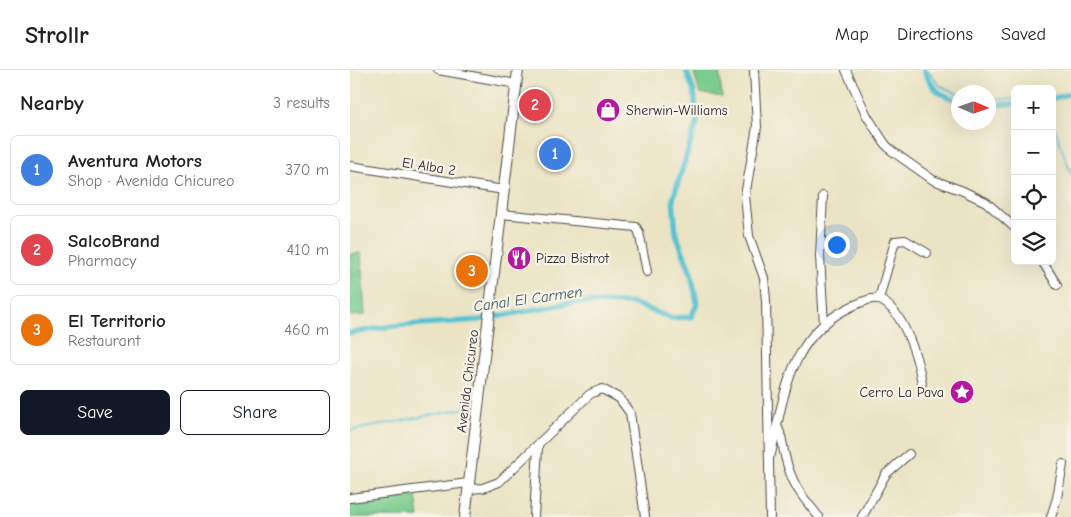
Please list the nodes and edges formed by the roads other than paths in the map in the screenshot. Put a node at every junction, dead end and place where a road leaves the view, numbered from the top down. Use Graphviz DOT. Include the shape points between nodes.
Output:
graph roads {
  1 [pos="438,70"];
  2 [pos="518,70"];
  3 [pos="754,70"];
  4 [pos="846,70"];
  5 [pos="517,84"];
  6 [pos="350,166"];
  7 [pos="504,190"];
  8 [pos="823,196"];
  9 [pos="501,214"];
  10 [pos="1011,224"];
  11 [pos="927,253"];
  12 [pos="1044,265"];
  13 [pos="647,272"];
  14 [pos="1057,285"];
  15 [pos="879,299"];
  16 [pos="824,325"];
  17 [pos="922,383"];
  18 [pos="777,426"];
  19 [pos="538,446"];
  20 [pos="909,454"];
  21 [pos="1063,464"];
  22 [pos="768,465"];
  23 [pos="468,486"];
  24 [pos="350,498"];
  25 [pos="465,517"];
  26 [pos="534,517"];
  27 [pos="645,517"];
  28 [pos="770,517"];
  29 [pos="819,517"];
  30 [pos="862,517"];
  31 [pos="1051,517"];
  1 -- 5 [label="street"];
  2 -- 5 [label="main road, Avenida Chicureo"];
  3 -- 22 [label="street" via="757,127 745,196 749,236 764,278 766,295"];
  4 -- 10 [label="street" via="867,116 892,151 933,180 986,202"];
  5 -- 7 [label="main road, Avenida Chicureo"];
  6 -- 7 [label="street, El Alba 2"];
  7 -- 9 [label="main road, Avenida Chicureo"];
  8 -- 16 [label="street" via="820,256"];
  9 -- 13 [label="street" via="636,228"];
  9 -- 23 [label="main road, Avenida Chicureo"];
  11 -- 15 [label="street" via="905,240 895,241"];
  12 -- 14 [label="street"];
  15 -- 16 [label="street" via="847,307"];
  15 -- 17 [label="street" via="907,333"];
  16 -- 18 [label="street" via="807,342 795,363"];
  18 -- 22 [label="street"];
  18 -- 29 [label="street" via="782,434 794,484"];
  19 -- 23 [label="street" via="498,482 483,488"];
  19 -- 26 [label="street"];
  19 -- 27 [label="street" via="594,391 602,389 616,395 630,414"];
  20 -- 30 [label="street" via="886,474"];
  21 -- 31 [label="street" via="1058,498"];
  22 -- 28 [label="street"];
  23 -- 24 [label="street"];
  23 -- 25 [label="main road, Avenida Chicureo"];
}
